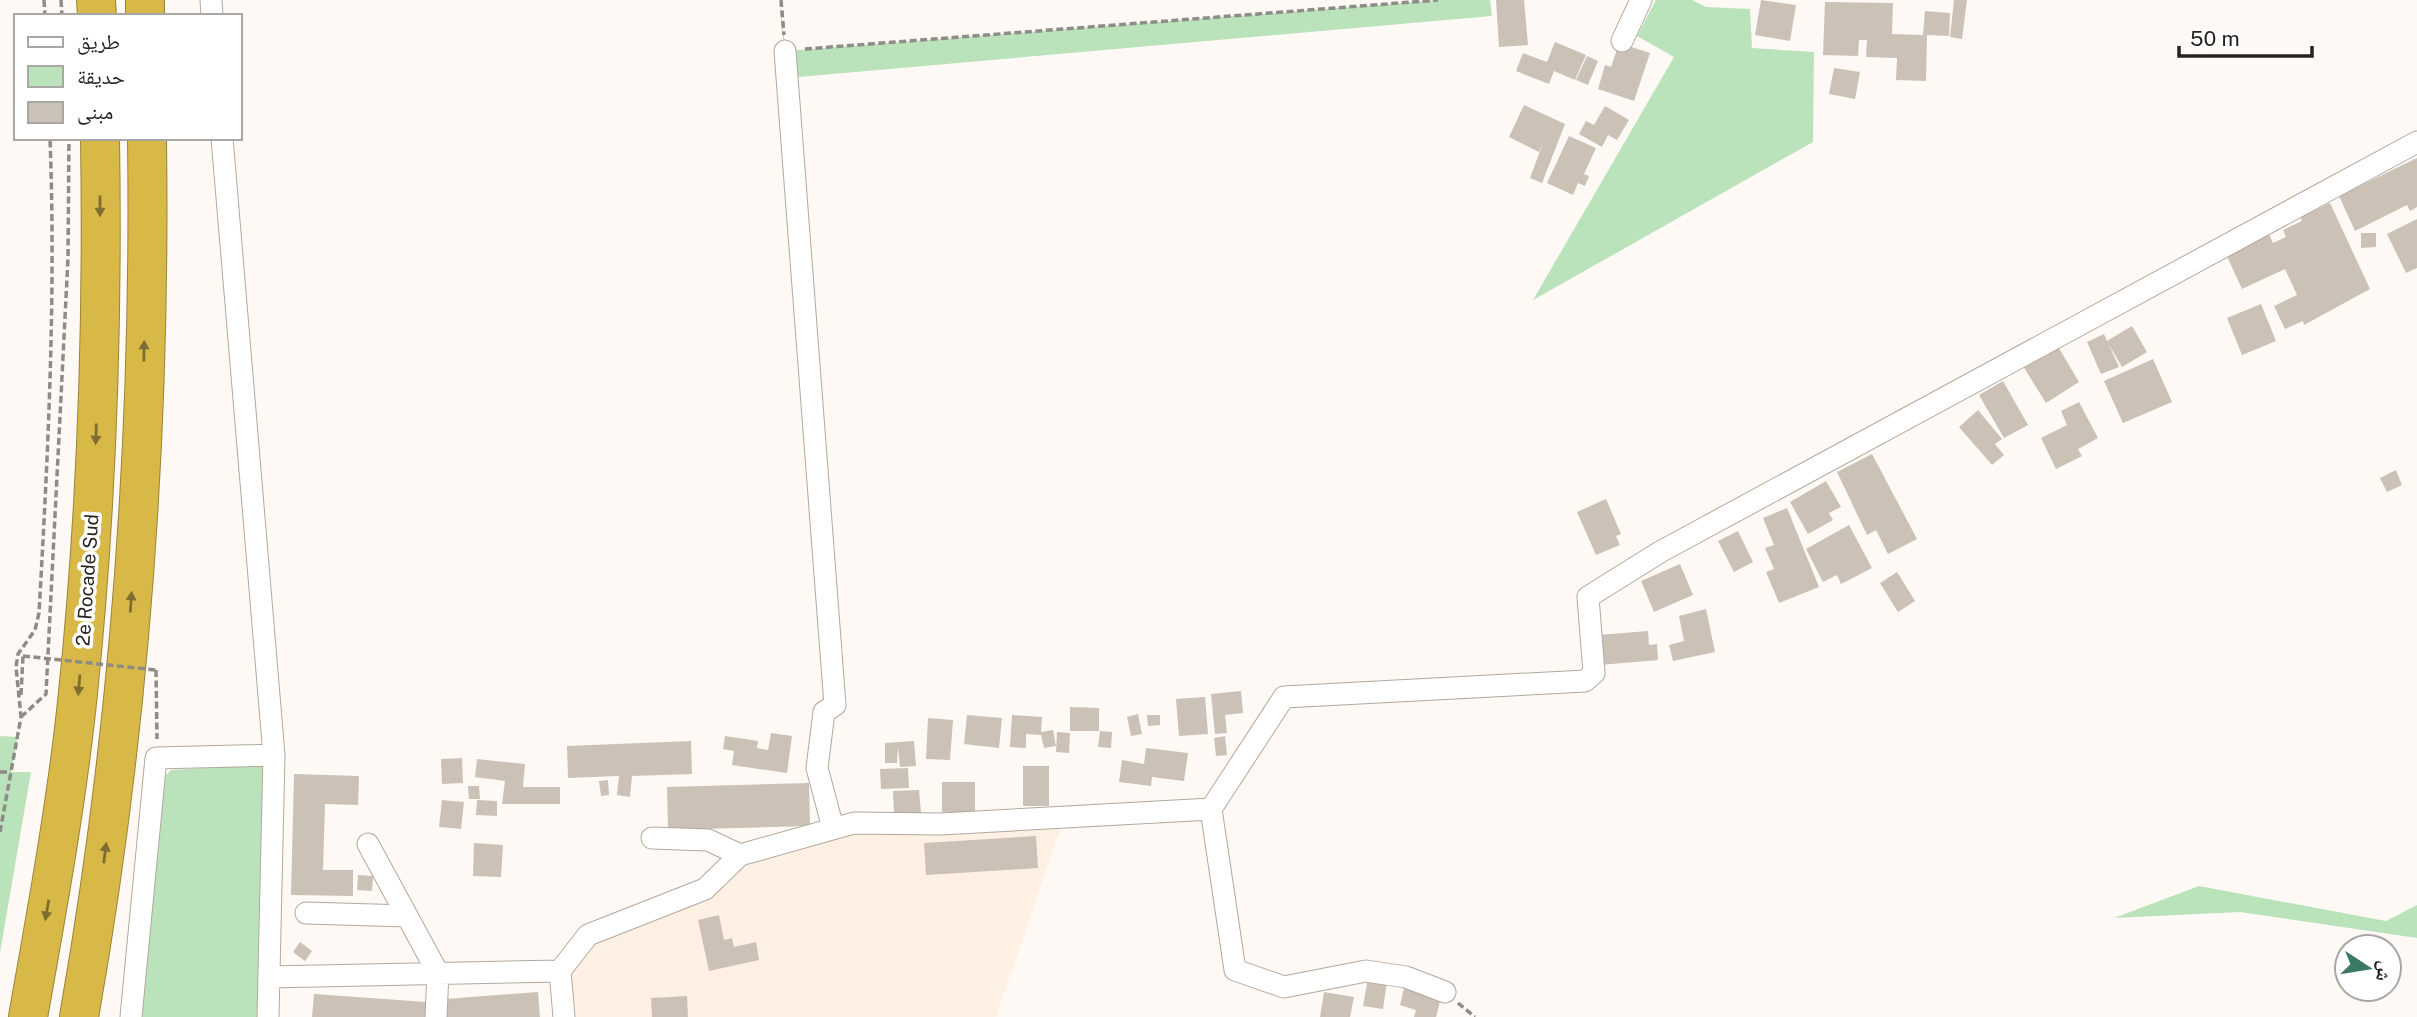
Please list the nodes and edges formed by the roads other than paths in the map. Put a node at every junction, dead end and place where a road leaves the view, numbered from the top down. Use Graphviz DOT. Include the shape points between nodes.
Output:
graph roads {
  1 [pos="1641,0"];
  2 [pos="1622,41"];
  3 [pos="785,51"];
  4 [pos="100,140"];
  5 [pos="147,140"];
  6 [pos="222,140"];
  7 [pos="2417,142"];
  8 [pos="274,755"];
  9 [pos="1212,809"];
  10 [pos="833,828"];
  11 [pos="652,838"];
  12 [pos="368,844"];
  13 [pos="740,855"];
  14 [pos="306,913"];
  15 [pos="407,916"];
  16 [pos="560,971"];
  17 [pos="438,973"];
  18 [pos="269,977"];
  19 [pos="1445,992"];
  20 [pos="28,1017"];
  21 [pos="79,1017"];
  22 [pos="131,1017"];
  23 [pos="268,1017"];
  24 [pos="436,1017"];
  25 [pos="564,1017"];
  1 -- 2 [label="street"];
  3 -- 10 [label="street" via="835,705 824,712 817,768"];
  4 -- 20 [label="highway, 2e Rocade Sud, one-way" via="100,334 93,508 78,695"];
  21 -- 5 [label="highway, one-way" via="103,867 130,615 143,389"];
  6 -- 8 [label="street"];
  7 -- 9 [label="street" via="1672,545 1588,597 1594,673 1586,681 1284,697"];
  8 -- 18 [label="street"];
  8 -- 22 [label="street" via="156,758"];
  9 -- 10 [label="street" via="941,824 854,823"];
  9 -- 19 [label="street" via="1235,970 1284,987 1366,971 1406,977"];
  10 -- 13 [label="street"];
  11 -- 13 [label="street" via="708,840"];
  12 -- 15 [label="street"];
  13 -- 16 [label="street" via="705,889 587,936"];
  14 -- 15 [label="street"];
  15 -- 17 [label="street"];
  16 -- 17 [label="street"];
  16 -- 25 [label="street"];
  17 -- 18 [label="street"];
  17 -- 24 [label="street"];
  18 -- 23 [label="street"];
}
